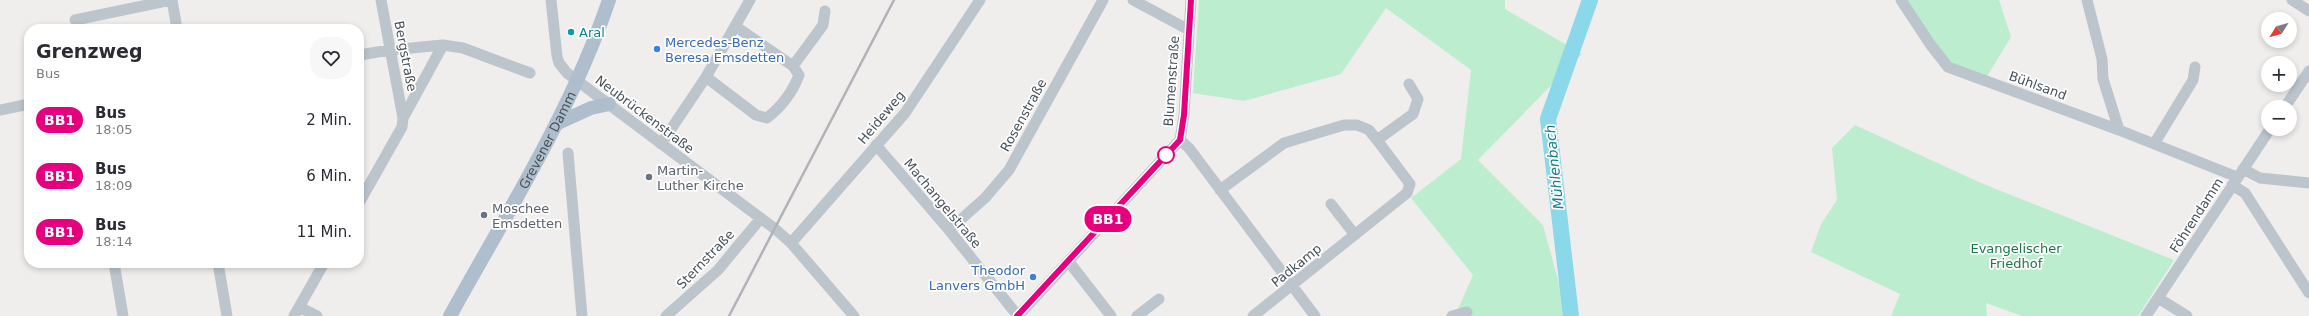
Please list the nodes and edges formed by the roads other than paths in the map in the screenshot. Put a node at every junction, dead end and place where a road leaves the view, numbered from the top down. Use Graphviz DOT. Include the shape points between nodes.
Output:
graph roads {
  1 [pos="172,0"];
  2 [pos="381,0"];
  3 [pos="551,0"];
  4 [pos="610,0"];
  5 [pos="750,0"];
  6 [pos="980,0"];
  7 [pos="1103,0"];
  8 [pos="1133,0"];
  9 [pos="1191,0"];
  10 [pos="1901,0"];
  11 [pos="2087,0"];
  12 [pos="2292,0"];
  13 [pos="825,11"];
  14 [pos="2309,11"];
  15 [pos="75,20"];
  16 [pos="176,24"];
  17 [pos="736,26"];
  18 [pos="1189,30"];
  19 [pos="443,45"];
  20 [pos="390,50"];
  21 [pos="364,54"];
  22 [pos="793,66"];
  23 [pos="2195,67"];
  24 [pos="2309,71"];
  25 [pos="530,73"];
  26 [pos="706,77"];
  27 [pos="577,80"];
  28 [pos="1409,84"];
  29 [pos="2290,100"];
  30 [pos="609,104"];
  31 [pos="24,105"];
  32 [pos="0,110"];
  33 [pos="403,118"];
  34 [pos="556,124"];
  35 [pos="2119,130"];
  36 [pos="2265,136"];
  37 [pos="1180,140"];
  38 [pos="1377,140"];
  39 [pos="661,144"];
  40 [pos="2154,144"];
  41 [pos="876,145"];
  42 [pos="568,153"];
  43 [pos="2237,177"];
  44 [pos="2309,183"];
  45 [pos="1220,190"];
  46 [pos="364,193"];
  47 [pos="1331,204"];
  48 [pos="761,218"];
  49 [pos="949,230"];
  50 [pos="1355,235"];
  51 [pos="791,243"];
  52 [pos="1069,262"];
  53 [pos="115,268"];
  54 [pos="219,268"];
  55 [pos="321,268"];
  56 [pos="1292,286"];
  57 [pos="2309,293"];
  58 [pos="2158,298"];
  59 [pos="1159,299"];
  60 [pos="297,311"];
  61 [pos="1467,312"];
  62 [pos="123,316"];
  63 [pos="227,316"];
  64 [pos="318,316"];
  65 [pos="450,316"];
  66 [pos="582,316"];
  67 [pos="666,316"];
  68 [pos="854,316"];
  69 [pos="1018,316"];
  70 [pos="1111,316"];
  71 [pos="1137,316"];
  72 [pos="1253,316"];
  73 [pos="1315,316"];
  74 [pos="1452,316"];
  75 [pos="2146,316"];
  76 [pos="2187,316"];
  1 -- 15 [label="street"];
  1 -- 16 [label="street"];
  2 -- 20 [label="street, Bergstraße"];
  3 -- 27 [label="street, Neubrückenstraße" via="559,63"];
  4 -- 27 [label="main road, Grevener Damm"];
  5 -- 17 [label="street"];
  6 -- 41 [label="street, Heideweg" via="905,113"];
  7 -- 49 [label="street, Rosenstraße" via="1009,170 985,198"];
  8 -- 18 [label="street"];
  9 -- 18 [label="street, Blumenstraße"];
  10 -- 35 [label="street, Bühlsand" via="1948,67"];
  11 -- 35 [label="street" via="2102,60 2103,79"];
  12 -- 14 [label="street"];
  13 -- 22 [label="street" via="823,25"];
  17 -- 22 [label="street"];
  17 -- 26 [label="street"];
  18 -- 37 [label="street, Blumenstraße"];
  19 -- 20 [label="street"];
  19 -- 25 [label="street" via="463,48"];
  19 -- 33 [label="street, Bergstraße"];
  20 -- 21 [label="street"];
  20 -- 33 [label="street, Bergstraße"];
  22 -- 26 [label="street" via="800,75 796,85 767,118 756,114"];
  23 -- 40 [label="street" via="2193,80"];
  24 -- 29 [label="street"];
  26 -- 39 [label="street"];
  27 -- 30 [label="street, Neubrückenstraße"];
  27 -- 34 [label="main road, Grevener Damm"];
  28 -- 38 [label="street" via="1418,99 1413,114"];
  30 -- 34 [label="main road" via="591,108"];
  30 -- 39 [label="street, Neubrückenstraße"];
  31 -- 32 [label="street"];
  33 -- 46 [label="street, Bergstraße" via="402,127"];
  34 -- 65 [label="main road, Grevener Damm"];
  35 -- 40 [label="street, Bühlsand"];
  36 -- 43 [label="street, Föhrendamm"];
  37 -- 45 [label="street" via="1189,148"];
  37 -- 52 [label="street, Blumenstraße"];
  38 -- 45 [label="street" via="1369,130 1351,125 1284,143"];
  38 -- 50 [label="street, Padkamp" via="1410,184 1407,193"];
  39 -- 48 [label="street, Neubrückenstraße"];
  40 -- 43 [label="street, Bühlsand"];
  41 -- 49 [label="street, Machangelstraße"];
  41 -- 51 [label="street, Heideweg"];
  42 -- 66 [label="street"];
  43 -- 44 [label="street, Bühlsand"];
  43 -- 57 [label="street"];
  43 -- 58 [label="street, Föhrendamm"];
  45 -- 56 [label="street"];
  47 -- 50 [label="street"];
  48 -- 51 [label="street, Neubrückenstraße"];
  48 -- 67 [label="street, Sternstraße" via="718,270"];
  49 -- 69 [label="street, Machangelstraße"];
  50 -- 56 [label="street, Padkamp"];
  51 -- 68 [label="street, Neubrückenstraße"];
  52 -- 69 [label="street, Blumenstraße"];
  52 -- 70 [label="street"];
  53 -- 62 [label="street"];
  54 -- 63 [label="street"];
  55 -- 60 [label="street"];
  56 -- 72 [label="street, Padkamp"];
  56 -- 73 [label="street"];
  58 -- 75 [label="street, Föhrendamm"];
  58 -- 76 [label="street"];
  59 -- 71 [label="street"];
  60 -- 64 [label="street"];
  61 -- 74 [label="street"];
}
